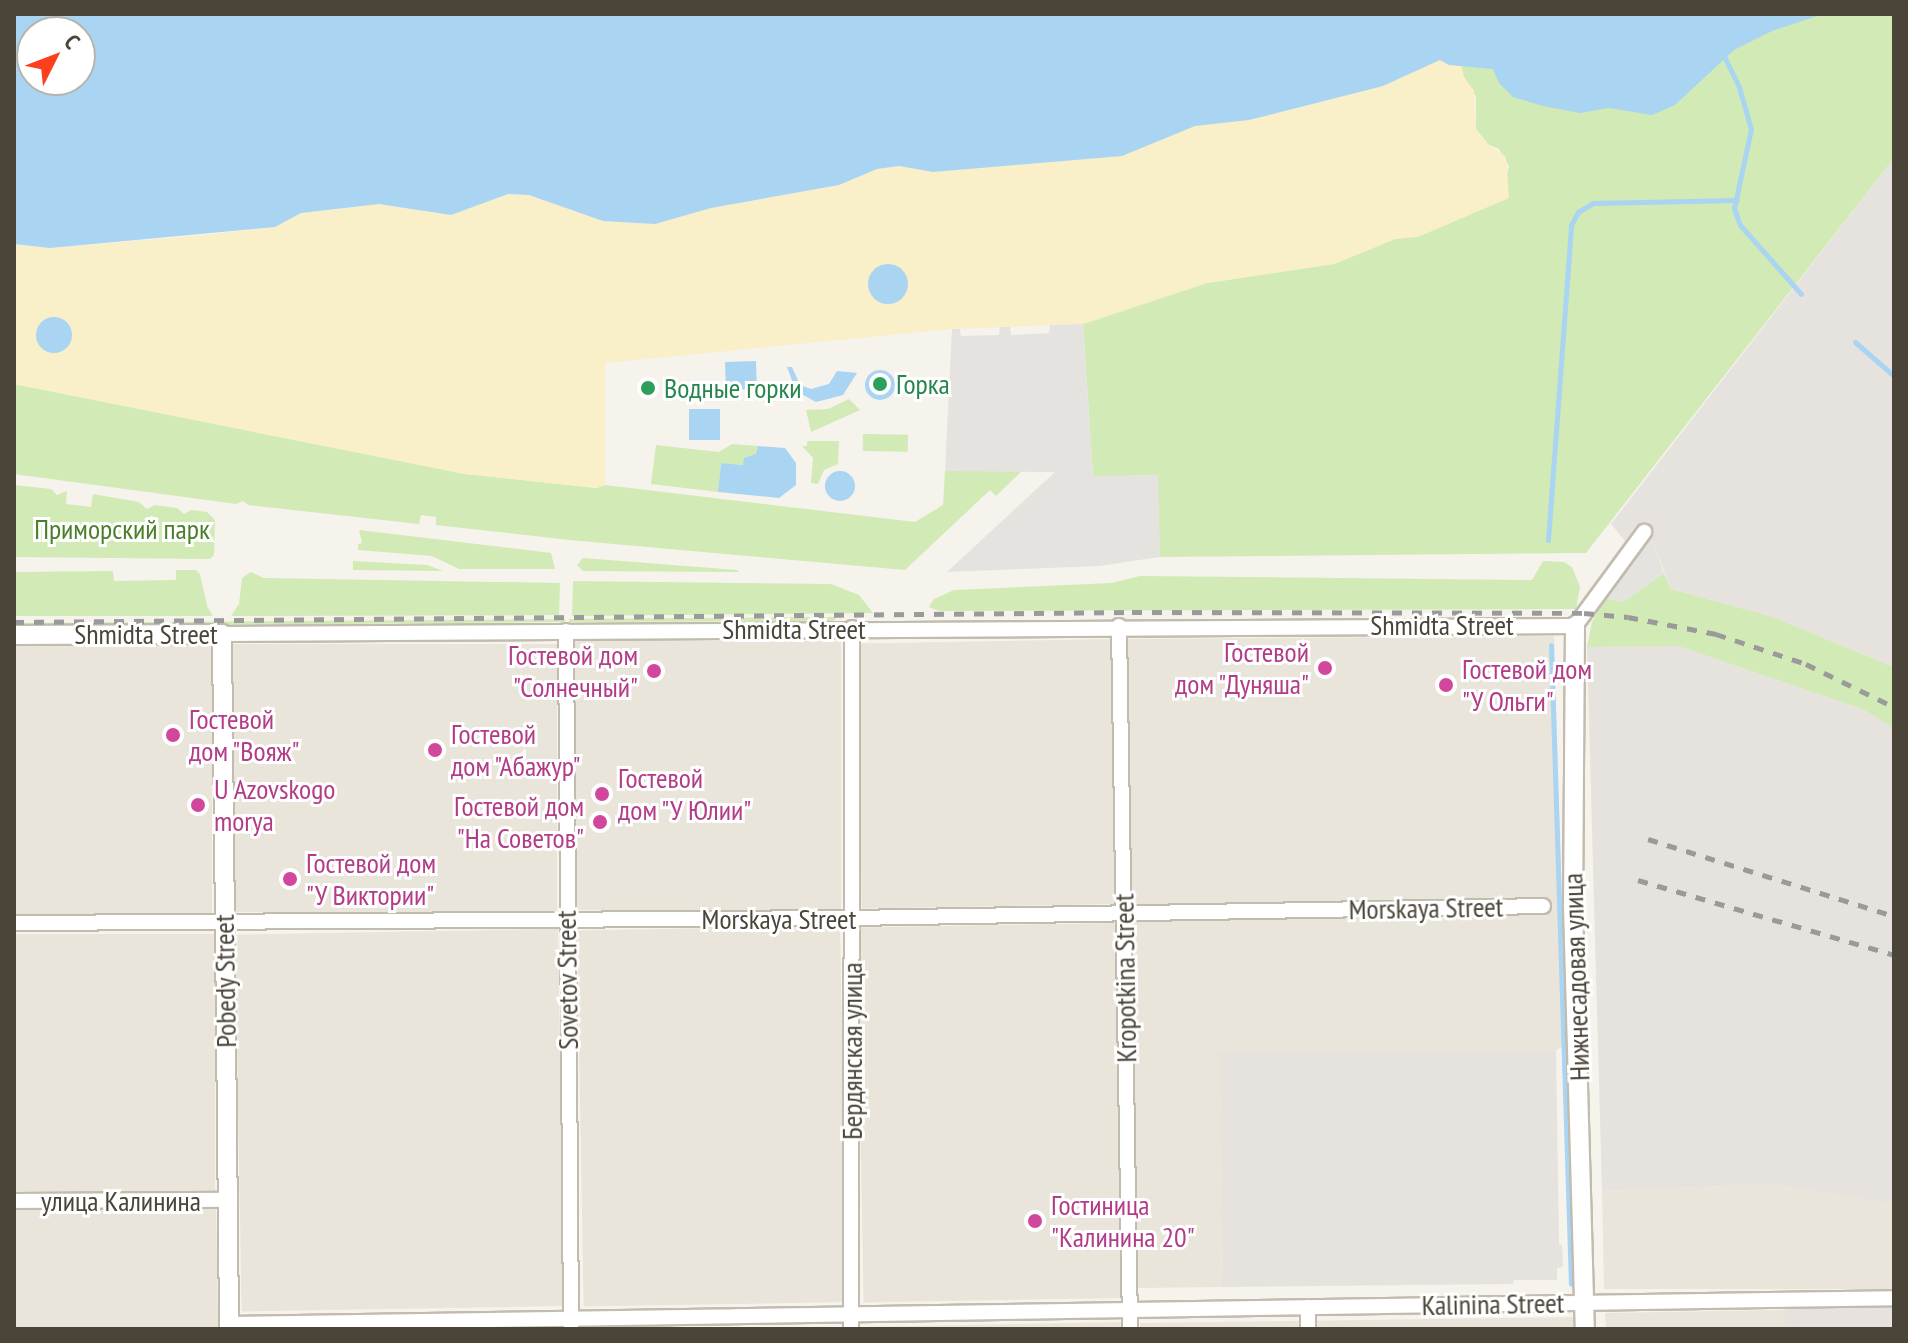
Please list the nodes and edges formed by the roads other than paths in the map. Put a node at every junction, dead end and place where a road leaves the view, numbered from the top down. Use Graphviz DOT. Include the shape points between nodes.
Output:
graph roads {
  1 [pos="1644,532"];
  2 [pos="1119,626"];
  3 [pos="1575,626"];
  4 [pos="852,628"];
  5 [pos="566,631"];
  6 [pos="222,634"];
  7 [pos="14,635"];
  8 [pos="1543,906"];
  9 [pos="1124,914"];
  10 [pos="852,918"];
  11 [pos="567,920"];
  12 [pos="225,922"];
  13 [pos="14,923"];
  14 [pos="227,1200"];
  15 [pos="14,1201"];
  16 [pos="1894,1298"];
  17 [pos="1585,1303"];
  18 [pos="1308,1307"];
  19 [pos="1130,1310"];
  20 [pos="851,1322"];
  21 [pos="571,1324"];
  22 [pos="229,1327"];
  23 [pos="1130,1329"];
  24 [pos="1308,1329"];
  25 [pos="1585,1329"];
  1 -- 3 [label="street"];
  2 -- 3 [label="street, Shmidta Street"];
  2 -- 4 [label="street, Shmidta Street"];
  2 -- 9 [label="street, Kropotkina Street"];
  3 -- 17 [label="street, Нижнесадовая улица" via="1573,906"];
  4 -- 5 [label="street, Shmidta Street"];
  4 -- 10 [label="street, Бердянская улица"];
  5 -- 6 [label="street, Shmidta Street"];
  5 -- 11 [label="street, Sovetov Street"];
  6 -- 7 [label="street, Shmidta Street"];
  6 -- 12 [label="street, Pobedy Street"];
  8 -- 9 [label="street, Morskaya Street"];
  9 -- 10 [label="street, Morskaya Street"];
  9 -- 19 [label="street, Kropotkina Street"];
  10 -- 11 [label="street, Morskaya Street"];
  10 -- 20 [label="street, Бердянская улица"];
  11 -- 12 [label="street, Morskaya Street"];
  11 -- 21 [label="street, Sovetov Street"];
  12 -- 13 [label="street, Morskaya Street"];
  12 -- 14 [label="street, Pobedy Street"];
  14 -- 15 [label="street, улица Калинина"];
  14 -- 22 [label="street, Pobedy Street"];
  16 -- 17 [label="street, Kalinina Street"];
  17 -- 18 [label="street, Kalinina Street"];
  17 -- 25 [label="street, Нижнесадовая улица"];
  18 -- 19 [label="street, Kalinina Street"];
  18 -- 24 [label="street"];
  19 -- 20 [label="street, Kalinina Street"];
  19 -- 23 [label="street, Kropotkina Street"];
  20 -- 21 [label="street, Kalinina Street"];
  21 -- 22 [label="street, Kalinina Street"];
}
